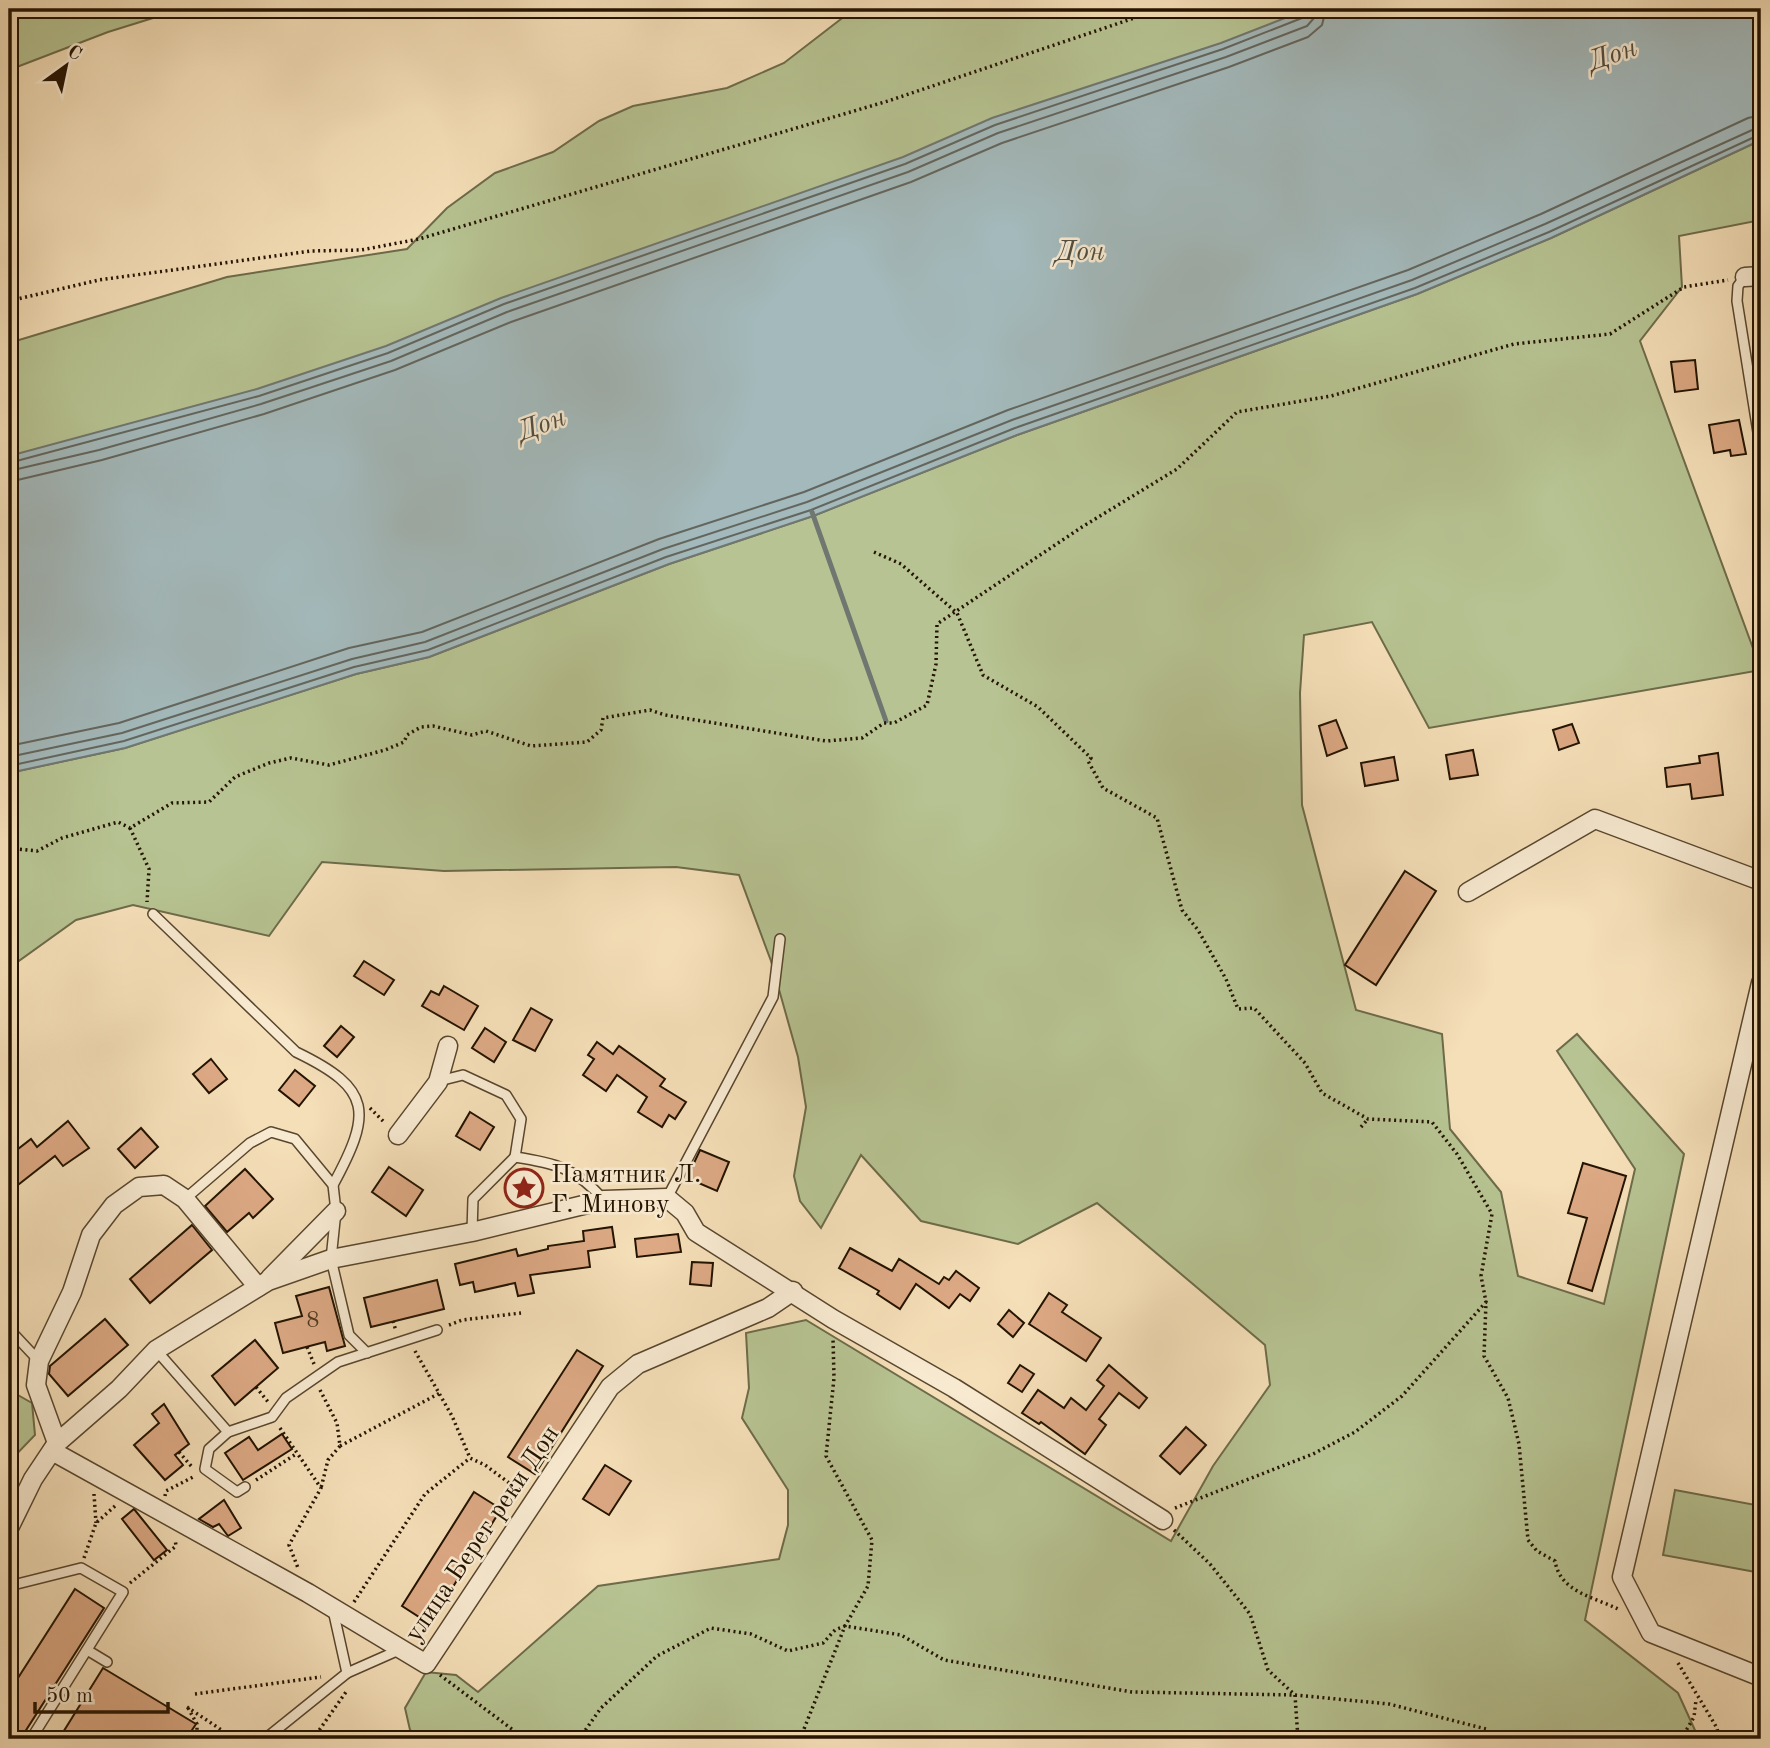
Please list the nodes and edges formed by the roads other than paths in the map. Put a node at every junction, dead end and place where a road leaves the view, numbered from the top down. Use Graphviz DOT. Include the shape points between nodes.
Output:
graph roads {
  1 [pos="1753,276"];
  2 [pos="1761,451"];
  3 [pos="1761,881"];
  4 [pos="1468,892"];
  5 [pos="153,914"];
  6 [pos="780,939"];
  7 [pos="1761,983"];
  8 [pos="448,1046"];
  9 [pos="438,1082"];
  10 [pos="398,1135"];
  11 [pos="515,1157"];
  12 [pos="333,1185"];
  13 [pos="667,1198"];
  14 [pos="185,1199"];
  15 [pos="604,1200"];
  16 [pos="336,1211"];
  17 [pos="472,1232"];
  18 [pos="331,1259"];
  19 [pos="263,1284"];
  20 [pos="793,1291"];
  21 [pos="9,1329"];
  22 [pos="437,1331"];
  23 [pos="349,1335"];
  24 [pos="156,1350"];
  25 [pos="367,1353"];
  26 [pos="345,1360"];
  27 [pos="39,1361"];
  28 [pos="229,1432"];
  29 [pos="55,1447"];
  30 [pos="245,1487"];
  31 [pos="1163,1520"];
  32 [pos="9,1528"];
  33 [pos="9,1586"];
  34 [pos="339,1612"];
  35 [pos="403,1648"];
  36 [pos="87,1650"];
  37 [pos="107,1662"];
  38 [pos="346,1673"];
  39 [pos="1761,1676"];
  40 [pos="31,1739"];
  41 [pos="265,1739"];
  1 -- 2 [label="lane" via="1738,286 1737,301"];
  3 -- 4 [label="street" via="1595,819"];
  5 -- 12 [label="lane" via="296,1052 325,1066 356,1095 360,1117 351,1152"];
  6 -- 13 [label="lane" via="773,997"];
  7 -- 39 [label="street" via="1622,1577 1651,1633"];
  8 -- 9 [label="street"];
  9 -- 10 [label="street"];
  9 -- 11 [label="lane" via="463,1075 506,1095 521,1119"];
  11 -- 15 [label="lane" via="556,1163 587,1181"];
  11 -- 17 [label="lane" via="473,1199"];
  12 -- 14 [label="lane" via="295,1139 271,1132 250,1143"];
  12 -- 16 [label="lane"];
  13 -- 15 [label="street"];
  13 -- 20 [label="street" via="685,1213 696,1232"];
  14 -- 19 [label="street"];
  14 -- 27 [label="street" via="164,1185 139,1187 114,1205 91,1235 72,1292"];
  15 -- 17 [label="street"];
  16 -- 18 [label="lane"];
  16 -- 19 [label="street"];
  17 -- 18 [label="street"];
  18 -- 19 [label="street"];
  18 -- 23 [label="lane"];
  19 -- 24 [label="street"];
  20 -- 31 [label="street"];
  20 -- 35 [label="street, улица Берег реки Дон" via="768,1308 638,1364 610,1387 426,1664"];
  21 -- 27 [label="lane"];
  22 -- 25 [label="lane"];
  23 -- 25 [label="lane"];
  23 -- 26 [label="lane"];
  24 -- 28 [label="lane"];
  24 -- 29 [label="street"];
  25 -- 26 [label="lane"];
  26 -- 28 [label="lane" via="286,1398 272,1417"];
  27 -- 29 [label="street" via="36,1385"];
  28 -- 30 [label="lane" via="209,1449 205,1469 237,1492"];
  29 -- 32 [label="street"];
  29 -- 34 [label="street, улица Берег реки Дон"];
  33 -- 36 [label="lane" via="81,1568 122,1592"];
  34 -- 35 [label="street, улица Берег реки Дон"];
  34 -- 38 [label="lane"];
  35 -- 38 [label="lane"];
  36 -- 37 [label="lane"];
  36 -- 40 [label="lane"];
  38 -- 41 [label="lane"];
}
